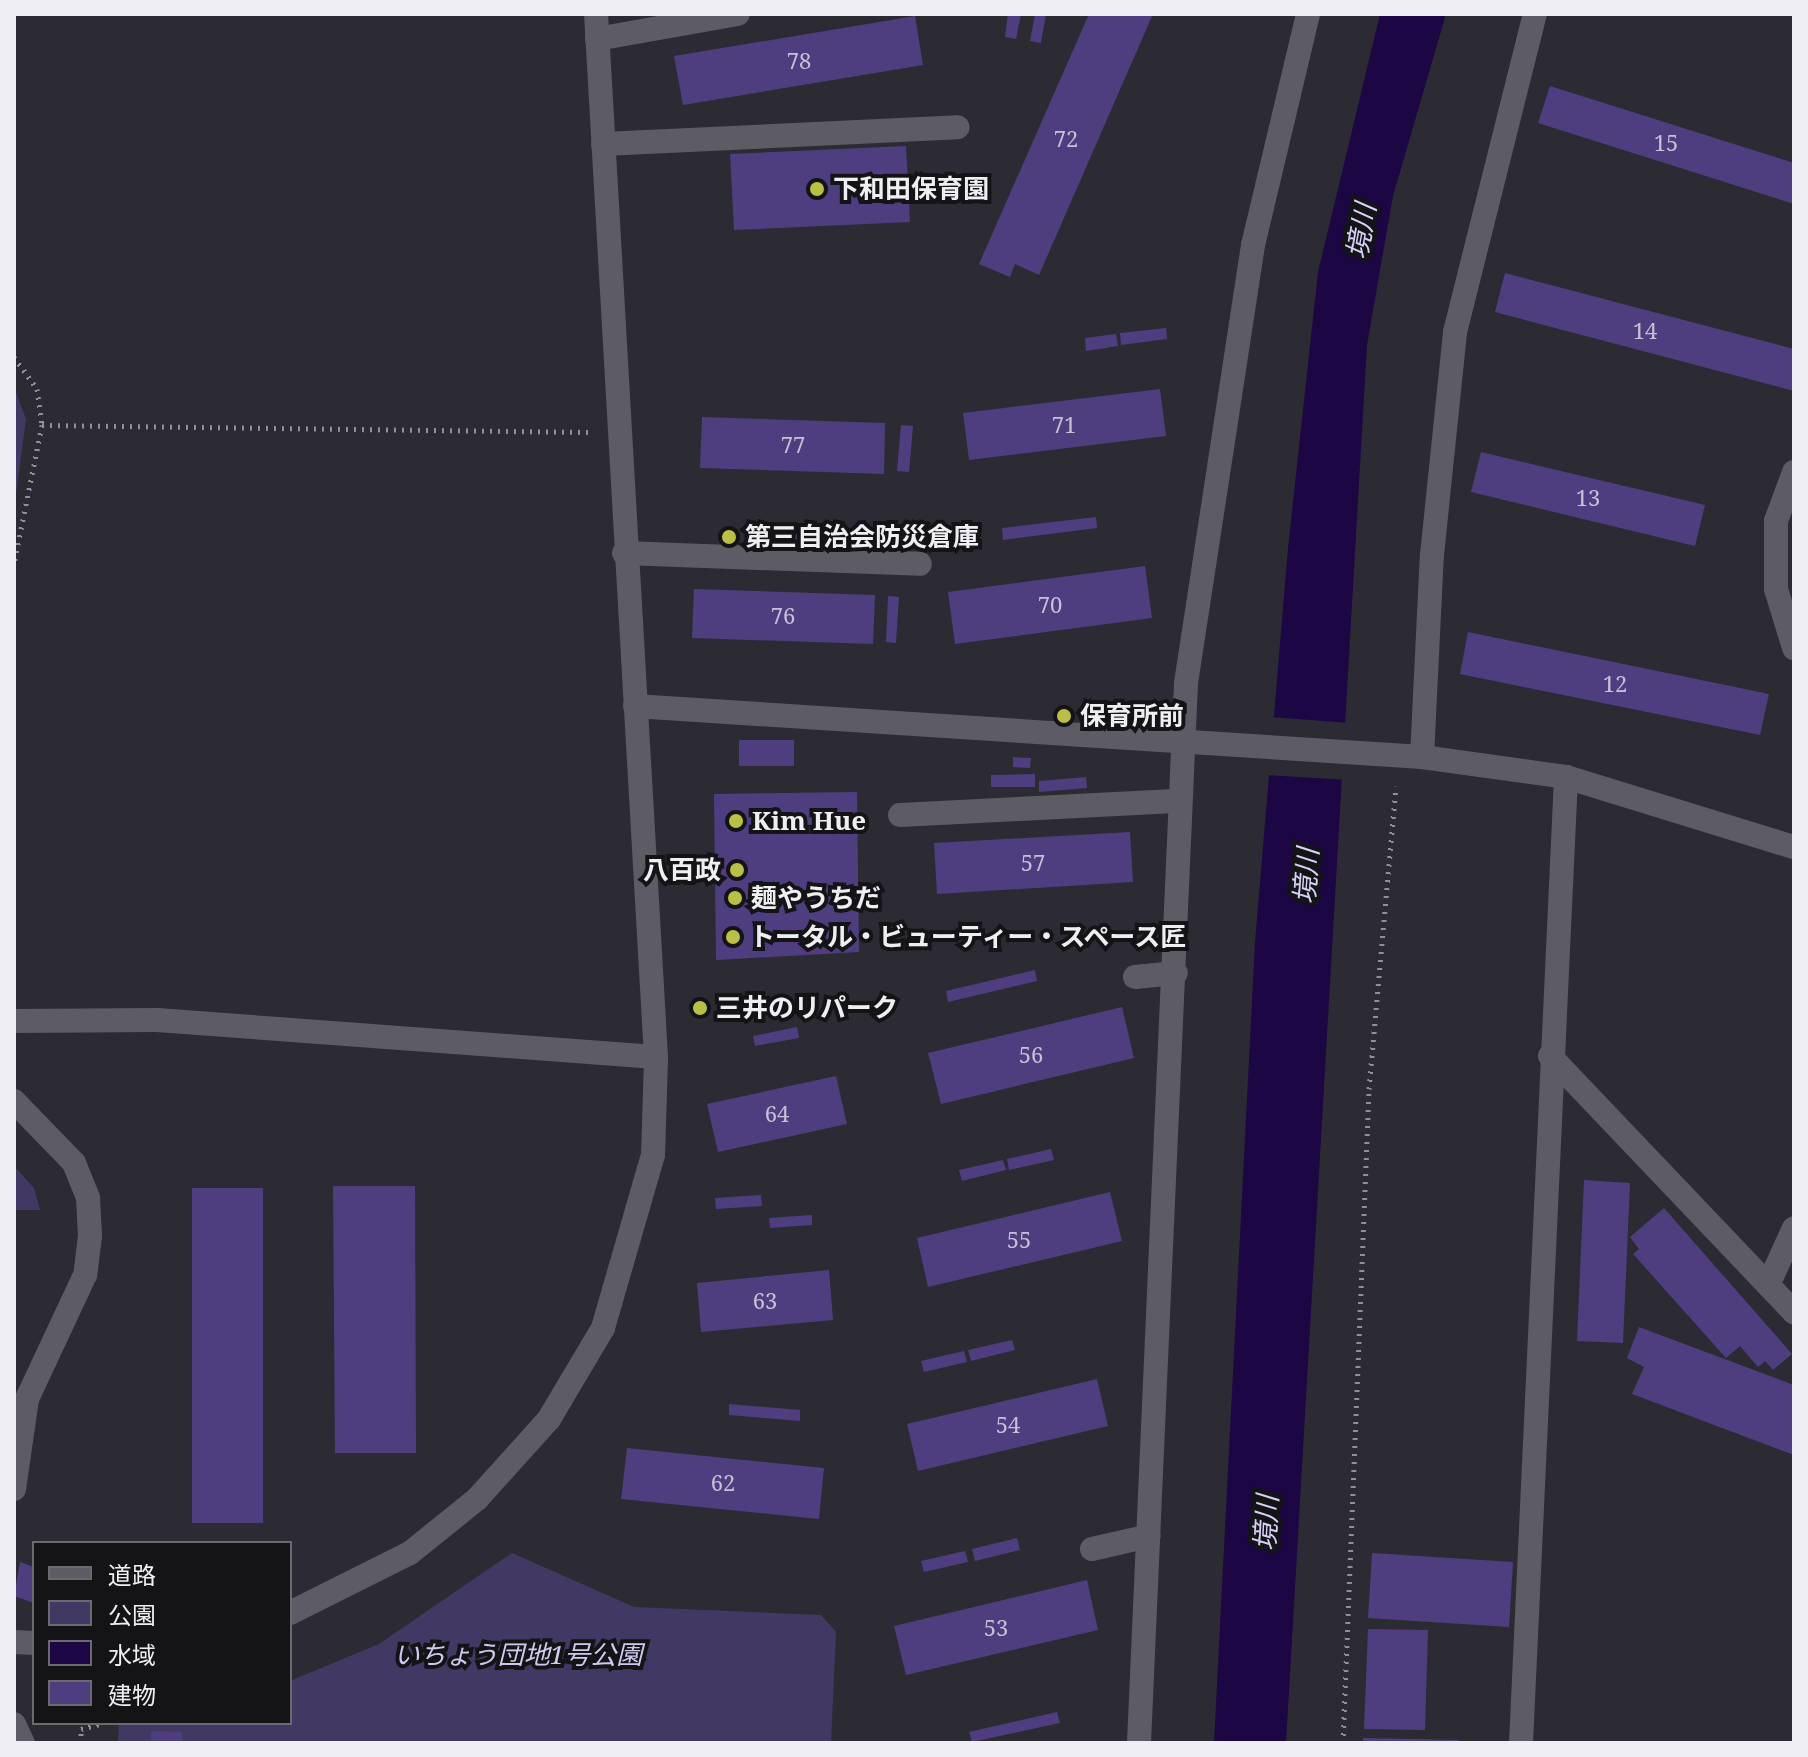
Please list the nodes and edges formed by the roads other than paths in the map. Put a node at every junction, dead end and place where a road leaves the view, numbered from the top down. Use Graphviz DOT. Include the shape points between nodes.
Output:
graph roads {
  1 [pos="596,14"];
  2 [pos="738,14"];
  3 [pos="1308,14"];
  4 [pos="1535,14"];
  5 [pos="597,39"];
  6 [pos="958,127"];
  7 [pos="603,144"];
  8 [pos="1794,472"];
  9 [pos="624,553"];
  10 [pos="920,564"];
  11 [pos="1794,648"];
  12 [pos="635,706"];
  13 [pos="1181,740"];
  14 [pos="1403,755"];
  15 [pos="1566,777"];
  16 [pos="1180,801"];
  17 [pos="900,815"];
  18 [pos="1794,847"];
  19 [pos="1176,973"];
  20 [pos="1135,977"];
  21 [pos="14,1021"];
  22 [pos="1550,1056"];
  23 [pos="656,1057"];
  24 [pos="14,1101"];
  25 [pos="1794,1228"];
  26 [pos="1769,1283"];
  27 [pos="1794,1312"];
  28 [pos="14,1489"];
  29 [pos="1149,1536"];
  30 [pos="1092,1549"];
  31 [pos="292,1612"];
  32 [pos="14,1724"];
  33 [pos="23,1743"];
  34 [pos="1139,1743"];
  35 [pos="1521,1743"];
  1 -- 5 [label="street"];
  2 -- 5 [label="street"];
  3 -- 13 [label="street" via="1253,245"];
  4 -- 14 [label="street" via="1455,332 1432,555"];
  5 -- 7 [label="street"];
  6 -- 7 [label="street"];
  7 -- 9 [label="street"];
  8 -- 11 [label="street" via="1776,521 1776,589"];
  9 -- 10 [label="street"];
  9 -- 12 [label="street"];
  12 -- 13 [label="street"];
  12 -- 23 [label="street"];
  13 -- 14 [label="street"];
  13 -- 16 [label="street"];
  14 -- 15 [label="street"];
  15 -- 18 [label="street"];
  15 -- 22 [label="street"];
  16 -- 17 [label="street"];
  16 -- 19 [label="street"];
  19 -- 20 [label="street"];
  19 -- 29 [label="street"];
  21 -- 23 [label="street" via="157,1020"];
  22 -- 26 [label="street"];
  22 -- 35 [label="street"];
  23 -- 31 [label="street" via="653,1155 639,1224 603,1328 549,1419 477,1499 410,1553"];
  24 -- 28 [label="street" via="74,1163 88,1198 90,1236 85,1275 27,1399"];
  25 -- 26 [label="street"];
  26 -- 27 [label="street"];
  29 -- 30 [label="street"];
  29 -- 34 [label="street"];
  32 -- 33 [label="street"];
}
